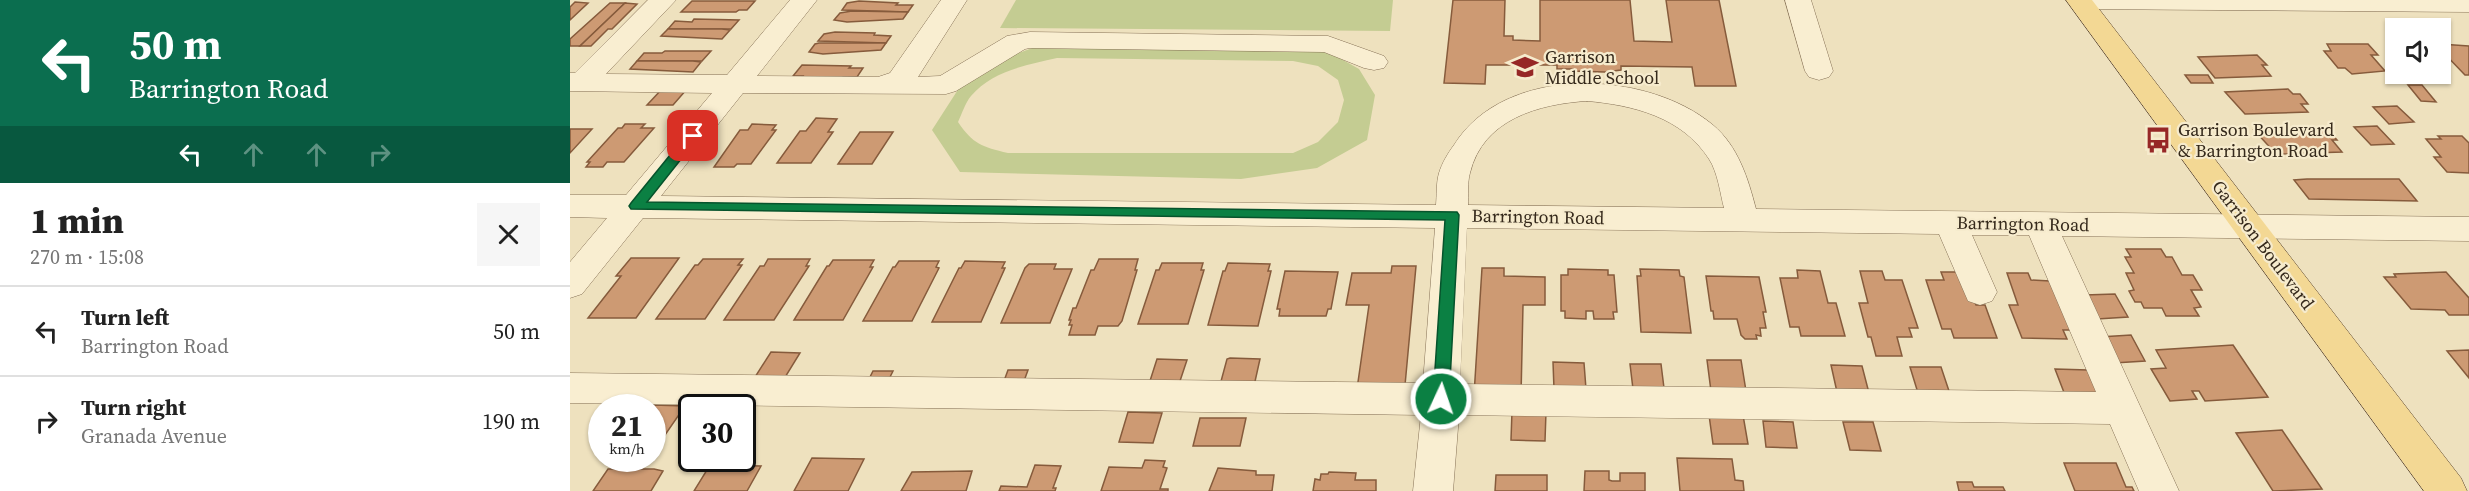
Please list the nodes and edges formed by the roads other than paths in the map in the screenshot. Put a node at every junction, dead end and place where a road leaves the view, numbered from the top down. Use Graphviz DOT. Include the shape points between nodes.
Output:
graph roads {
  1 [pos="663,0"];
  2 [pos="804,0"];
  3 [pos="954,0"];
  4 [pos="1798,0"];
  5 [pos="2080,0"];
  6 [pos="2469,4"];
  7 [pos="1374,62"];
  8 [pos="1819,70"];
  9 [pos="576,82"];
  10 [pos="736,83"];
  11 [pos="881,86"];
  12 [pos="570,206"];
  13 [pos="636,206"];
  14 [pos="1452,215"];
  15 [pos="1743,220"];
  16 [pos="1950,223"];
  17 [pos="2040,224"];
  18 [pos="2250,226"];
  19 [pos="2469,228"];
  20 [pos="570,285"];
  21 [pos="1980,292"];
  22 [pos="570,388"];
  23 [pos="1441,399"];
  24 [pos="2122,408"];
  25 [pos="1433,491"];
  26 [pos="2158,491"];
  27 [pos="2447,491"];
  1 -- 9 [label="street"];
  2 -- 10 [label="street"];
  3 -- 11 [label="street" via="906,73"];
  4 -- 8 [label="street"];
  5 -- 6 [label="street"];
  5 -- 18 [label="main road, Garrison Boulevard"];
  7 -- 11 [label="street" via="1328,44 1030,40 1017,42 946,86"];
  9 -- 10 [label="street"];
  10 -- 11 [label="street"];
  10 -- 13 [label="street"];
  12 -- 13 [label="street, Barrington Road"];
  13 -- 14 [label="street, Barrington Road"];
  13 -- 20 [label="street"];
  14 -- 15 [label="street, Barrington Road"];
  14 -- 15 [label="street" via="1454,174 1463,151 1478,132 1500,114 1527,102 1558,94 1587,93 1623,94 1654,102 1706,136 1722,155"];
  14 -- 23 [label="street"];
  15 -- 16 [label="street, Barrington Road"];
  16 -- 17 [label="street, Barrington Road"];
  16 -- 21 [label="street"];
  17 -- 18 [label="street, Barrington Road"];
  17 -- 24 [label="street"];
  18 -- 19 [label="street, Barrington Road"];
  18 -- 27 [label="main road, Garrison Boulevard"];
  22 -- 23 [label="street"];
  23 -- 24 [label="street"];
  23 -- 25 [label="street"];
  24 -- 26 [label="street"];
}
